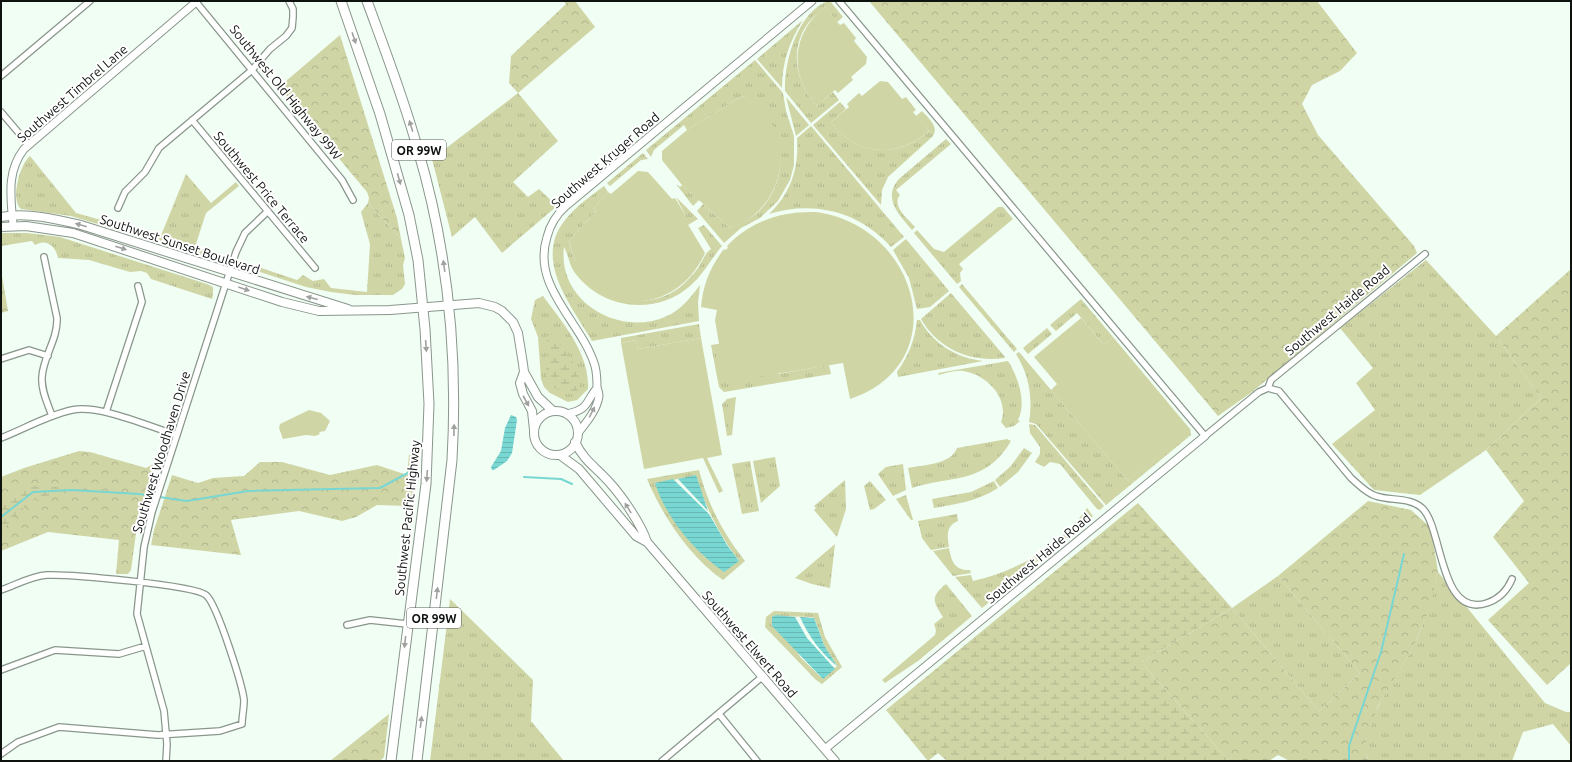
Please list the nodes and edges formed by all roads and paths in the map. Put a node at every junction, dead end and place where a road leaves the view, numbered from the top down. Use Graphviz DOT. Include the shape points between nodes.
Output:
graph roads {
  1 [pos="90,1"];
  2 [pos="289,1"];
  3 [pos="340,1"];
  4 [pos="368,1"];
  5 [pos="812,1"];
  6 [pos="839,1"];
  7 [pos="196,2"];
  8 [pos="252,70"];
  9 [pos="1,76"];
  10 [pos="1,112"];
  11 [pos="192,120"];
  12 [pos="29,145"];
  13 [pos="353,200"];
  14 [pos="118,208"];
  15 [pos="268,211"];
  16 [pos="12,215"];
  17 [pos="1,217"];
  18 [pos="13,225"];
  19 [pos="1,227"];
  20 [pos="1425,254"];
  21 [pos="44,257"];
  22 [pos="315,268"];
  23 [pos="230,273"];
  24 [pos="227,283"];
  25 [pos="138,286"];
  26 [pos="449,305"];
  27 [pos="423,307"];
  28 [pos="349,310"];
  29 [pos="48,356"];
  30 [pos="1,359"];
  31 [pos="524,372"];
  32 [pos="597,388"];
  33 [pos="1268,388"];
  34 [pos="553,411"];
  35 [pos="106,412"];
  36 [pos="567,414"];
  37 [pos="52,416"];
  38 [pos="534,430"];
  39 [pos="578,433"];
  40 [pos="176,435"];
  41 [pos="1205,436"];
  42 [pos="1,438"];
  43 [pos="576,442"];
  44 [pos="560,454"];
  45 [pos="647,542"];
  46 [pos="1512,579"];
  47 [pos="140,582"];
  48 [pos="1,590"];
  49 [pos="407,624"];
  50 [pos="347,625"];
  51 [pos="146,646"];
  52 [pos="1,670"];
  53 [pos="763,676"];
  54 [pos="719,714"];
  55 [pos="166,734"];
  56 [pos="825,749"];
  57 [pos="1,754"];
  58 [pos="166,761"];
  59 [pos="391,761"];
  60 [pos="417,761"];
  61 [pos="662,761"];
  62 [pos="757,761"];
  63 [pos="835,761"];
  1 -- 9 [label="street"];
  2 -- 8 [label="street" via="293,9 292,28"];
  3 -- 27 [label="highway, Southwest Pacific Highway / OR 99W, one-way" via="380,114 398,175 416,254"];
  26 -- 4 [label="highway, OR 99W, one-way" via="441,246 418,149"];
  5 -- 32 [label="street, Southwest Kruger Road" via="566,206 552,224 544,248 545,271 553,291 593,361 597,374"];
  6 -- 41 [label="street"];
  7 -- 8 [label="street, Southwest Old Highway 99W"];
  7 -- 12 [label="street, Southwest Timbrel Lane"];
  8 -- 11 [label="street"];
  8 -- 13 [label="street, Southwest Old Highway 99W" via="342,180"];
  10 -- 12 [label="street"];
  11 -- 14 [label="street" via="160,148 145,172 125,192"];
  11 -- 15 [label="street, Southwest Price Terrace"];
  12 -- 16 [label="street, Southwest Timbrel Lane" via="17,159 12,175"];
  15 -- 22 [label="street, Southwest Price Terrace"];
  15 -- 23 [label="street, Southwest Woodhaven Drive" via="245,233"];
  16 -- 17 [label="main road, Southwest Sunset Boulevard"];
  16 -- 18 [label="street, Southwest Timbrel Lane"];
  23 -- 16 [label="main road, Southwest Sunset Boulevard, one-way" via="81,225"];
  18 -- 19 [label="main road, Southwest Sunset Boulevard"];
  18 -- 24 [label="main road, Southwest Sunset Boulevard, one-way" via="73,233"];
  20 -- 33 [label="street, Southwest Haide Road" via="1271,380"];
  21 -- 29 [label="street" via="58,327"];
  23 -- 24 [label="street, Southwest Woodhaven Drive"];
  28 -- 23 [label="main road, Southwest Sunset Boulevard, one-way"];
  24 -- 28 [label="main road, Southwest Sunset Boulevard, one-way" via="309,310"];
  24 -- 40 [label="street, Southwest Woodhaven Drive"];
  25 -- 35 [label="street" via="142,302"];
  26 -- 27 [label="main road, Southwest Sunset Boulevard"];
  26 -- 31 [label="main road" via="479,303 495,307 502,312 513,322 518,333"];
  60 -- 26 [label="highway, OR 99W, one-way" via="452,460 453,376"];
  27 -- 28 [label="main road, Southwest Sunset Boulevard"];
  27 -- 49 [label="highway, Southwest Pacific Highway / OR 99W, one-way" via="429,390 428,460"];
  29 -- 30 [label="street" via="28,350"];
  29 -- 37 [label="street" via="42,377 43,390"];
  31 -- 34 [label="main road" via="538,397"];
  31 -- 38 [label="main road, one-way" via="520,383 532,411"];
  32 -- 36 [label="street" via="587,404 574,413"];
  39 -- 32 [label="street, Southwest Kruger Road, one-way" via="597,403"];
  33 -- 41 [label="street, Southwest Haide Road" via="1259,392"];
  33 -- 46 [label="street" via="1278,391 1364,490 1374,496 1414,502 1422,507 1431,521 1449,582 1465,602 1485,604 1509,588"];
  34 -- 36 [label="main road"];
  34 -- 38 [label="main road" via="541,417"];
  35 -- 37 [label="street" via="73,409"];
  35 -- 40 [label="street"];
  36 -- 39 [label="main road" via="576,425"];
  37 -- 42 [label="street"];
  38 -- 44 [label="main road" via="535,442 539,448 545,453"];
  39 -- 43 [label="main road"];
  40 -- 47 [label="street, Southwest Woodhaven Drive" via="147,530"];
  41 -- 56 [label="street, Southwest Haide Road"];
  43 -- 44 [label="main road"];
  45 -- 43 [label="main road, Southwest Elwert Road, one-way" via="643,530 619,494 581,455"];
  44 -- 45 [label="main road, Southwest Elwert Road" via="579,469 636,536"];
  45 -- 53 [label="main road, Southwest Elwert Road"];
  47 -- 48 [label="street" via="47,575"];
  47 -- 51 [label="street, Southwest Woodhaven Drive" via="137,614"];
  47 -- 55 [label="street" via="198,591 206,595 217,611 244,700 242,724 220,731"];
  49 -- 50 [label="street" via="370,620"];
  49 -- 59 [label="highway, Southwest Pacific Highway / OR 99W, one-way"];
  51 -- 52 [label="street" via="119,654 55,650"];
  51 -- 55 [label="street, Southwest Woodhaven Drive" via="164,711"];
  53 -- 54 [label="street"];
  53 -- 56 [label="main road, Southwest Elwert Road"];
  54 -- 61 [label="street"];
  54 -- 62 [label="street"];
  55 -- 57 [label="street" via="140,735 59,727 18,742"];
  55 -- 58 [label="street, Southwest Woodhaven Drive"];
  56 -- 63 [label="main road, Southwest Elwert Road"];
}
